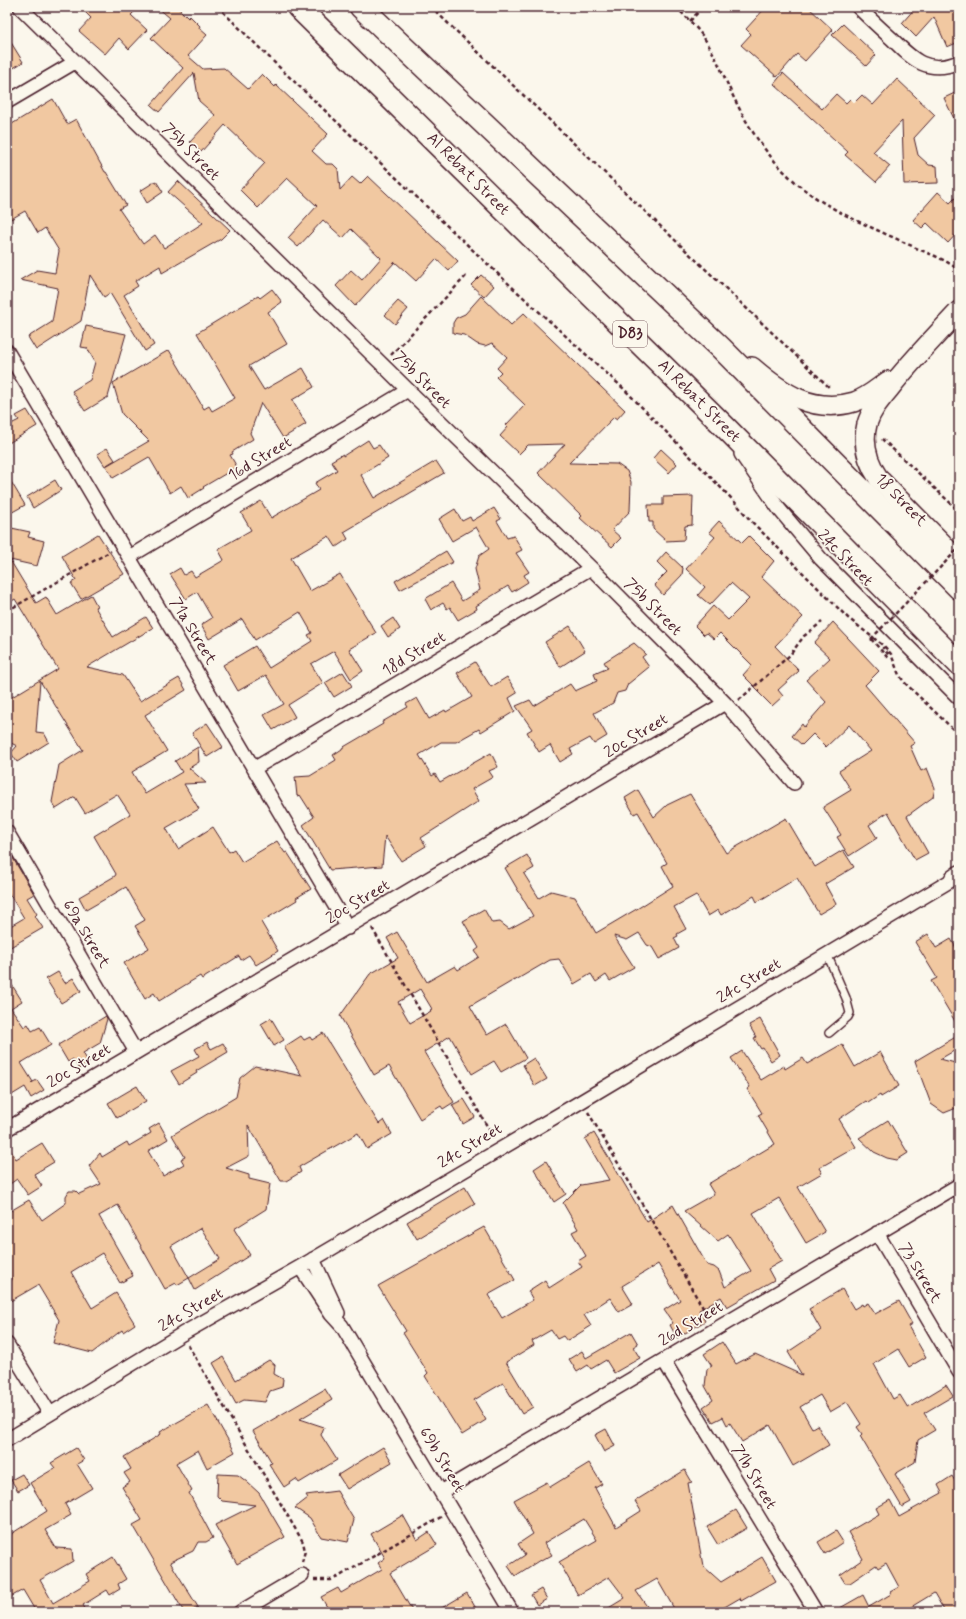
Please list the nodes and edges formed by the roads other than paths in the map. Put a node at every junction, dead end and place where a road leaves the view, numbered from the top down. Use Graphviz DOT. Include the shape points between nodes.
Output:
graph roads {
  1 [pos="20,7"];
  2 [pos="291,7"];
  3 [pos="298,7"];
  4 [pos="361,7"];
  5 [pos="858,7"];
  6 [pos="326,34"];
  7 [pos="75,62"];
  8 [pos="959,62"];
  9 [pos="7,102"];
  10 [pos="959,311"];
  11 [pos="721,348"];
  12 [pos="7,351"];
  13 [pos="905,368"];
  14 [pos="408,390"];
  15 [pos="725,427"];
  16 [pos="129,556"];
  17 [pos="959,563"];
  18 [pos="591,568"];
  19 [pos="959,588"];
  20 [pos="959,664"];
  21 [pos="959,698"];
  22 [pos="727,706"];
  23 [pos="255,768"];
  24 [pos="794,783"];
  25 [pos="7,832"];
  26 [pos="956,877"];
  27 [pos="348,928"];
  28 [pos="827,954"];
  29 [pos="829,1033"];
  30 [pos="136,1052"];
  31 [pos="7,1129"];
  32 [pos="959,1185"];
  33 [pos="877,1233"];
  34 [pos="313,1259"];
  35 [pos="300,1267"];
  36 [pos="342,1326"];
  37 [pos="7,1344"];
  38 [pos="664,1361"];
  39 [pos="959,1372"];
  40 [pos="50,1414"];
  41 [pos="7,1440"];
  42 [pos="441,1492"];
  43 [pos="298,1578"];
  44 [pos="240,1612"];
  45 [pos="512,1612"];
  46 [pos="816,1612"];
  1 -- 7 [label="street, 75b Street"];
  2 -- 6 [label="highway"];
  3 -- 6 [label="highway, Al Rebat Street / D83"];
  4 -- 11 [label="highway"];
  5 -- 8 [label="street" via="918,63 938,67"];
  6 -- 15 [label="highway, Al Rebat Street / D83"];
  7 -- 9 [label="street"];
  7 -- 14 [label="street, 75b Street"];
  10 -- 13 [label="street, 18 Street"];
  11 -- 13 [label="street, 18 Street" via="796,399 827,405 855,402"];
  11 -- 19 [label="highway"];
  12 -- 16 [label="street, 71a Street"];
  13 -- 17 [label="street, 18 Street" via="877,404 867,424 865,447 872,469 879,479"];
  14 -- 16 [label="street, 16d Street"];
  14 -- 18 [label="street, 75b Street"];
  15 -- 20 [label="highway, Al Rebat Street / D83"];
  15 -- 21 [label="street, 24c Street" via="760,482 803,540"];
  16 -- 23 [label="street, 71a Street"];
  18 -- 22 [label="street, 75b Street"];
  18 -- 23 [label="street, 18d Street"];
  22 -- 24 [label="street, 75b Street"];
  22 -- 27 [label="street, 20c Street"];
  23 -- 27 [label="street, 71a Street"];
  25 -- 30 [label="street, 69a Street"];
  26 -- 28 [label="street, 24c Street"];
  27 -- 30 [label="street, 20c Street"];
  28 -- 29 [label="lane" via="850,1013"];
  28 -- 34 [label="street, 24c Street"];
  30 -- 31 [label="street, 20c Street"];
  32 -- 33 [label="street, 26d Street"];
  33 -- 38 [label="street, 26d Street"];
  33 -- 39 [label="street, 73 Street"];
  34 -- 35 [label="street, 24c Street"];
  34 -- 36 [label="street, 69b Street"];
  35 -- 36 [label="street, 69b Street" via="331,1314"];
  35 -- 40 [label="street, 24c Street" via="182,1334"];
  36 -- 42 [label="street, 69b Street"];
  37 -- 40 [label="street"];
  38 -- 42 [label="street, 26d Street"];
  38 -- 46 [label="street, 71b Street"];
  40 -- 41 [label="street, 24c Street"];
  42 -- 45 [label="street, 69b Street"];
  43 -- 44 [label="street"];
}
